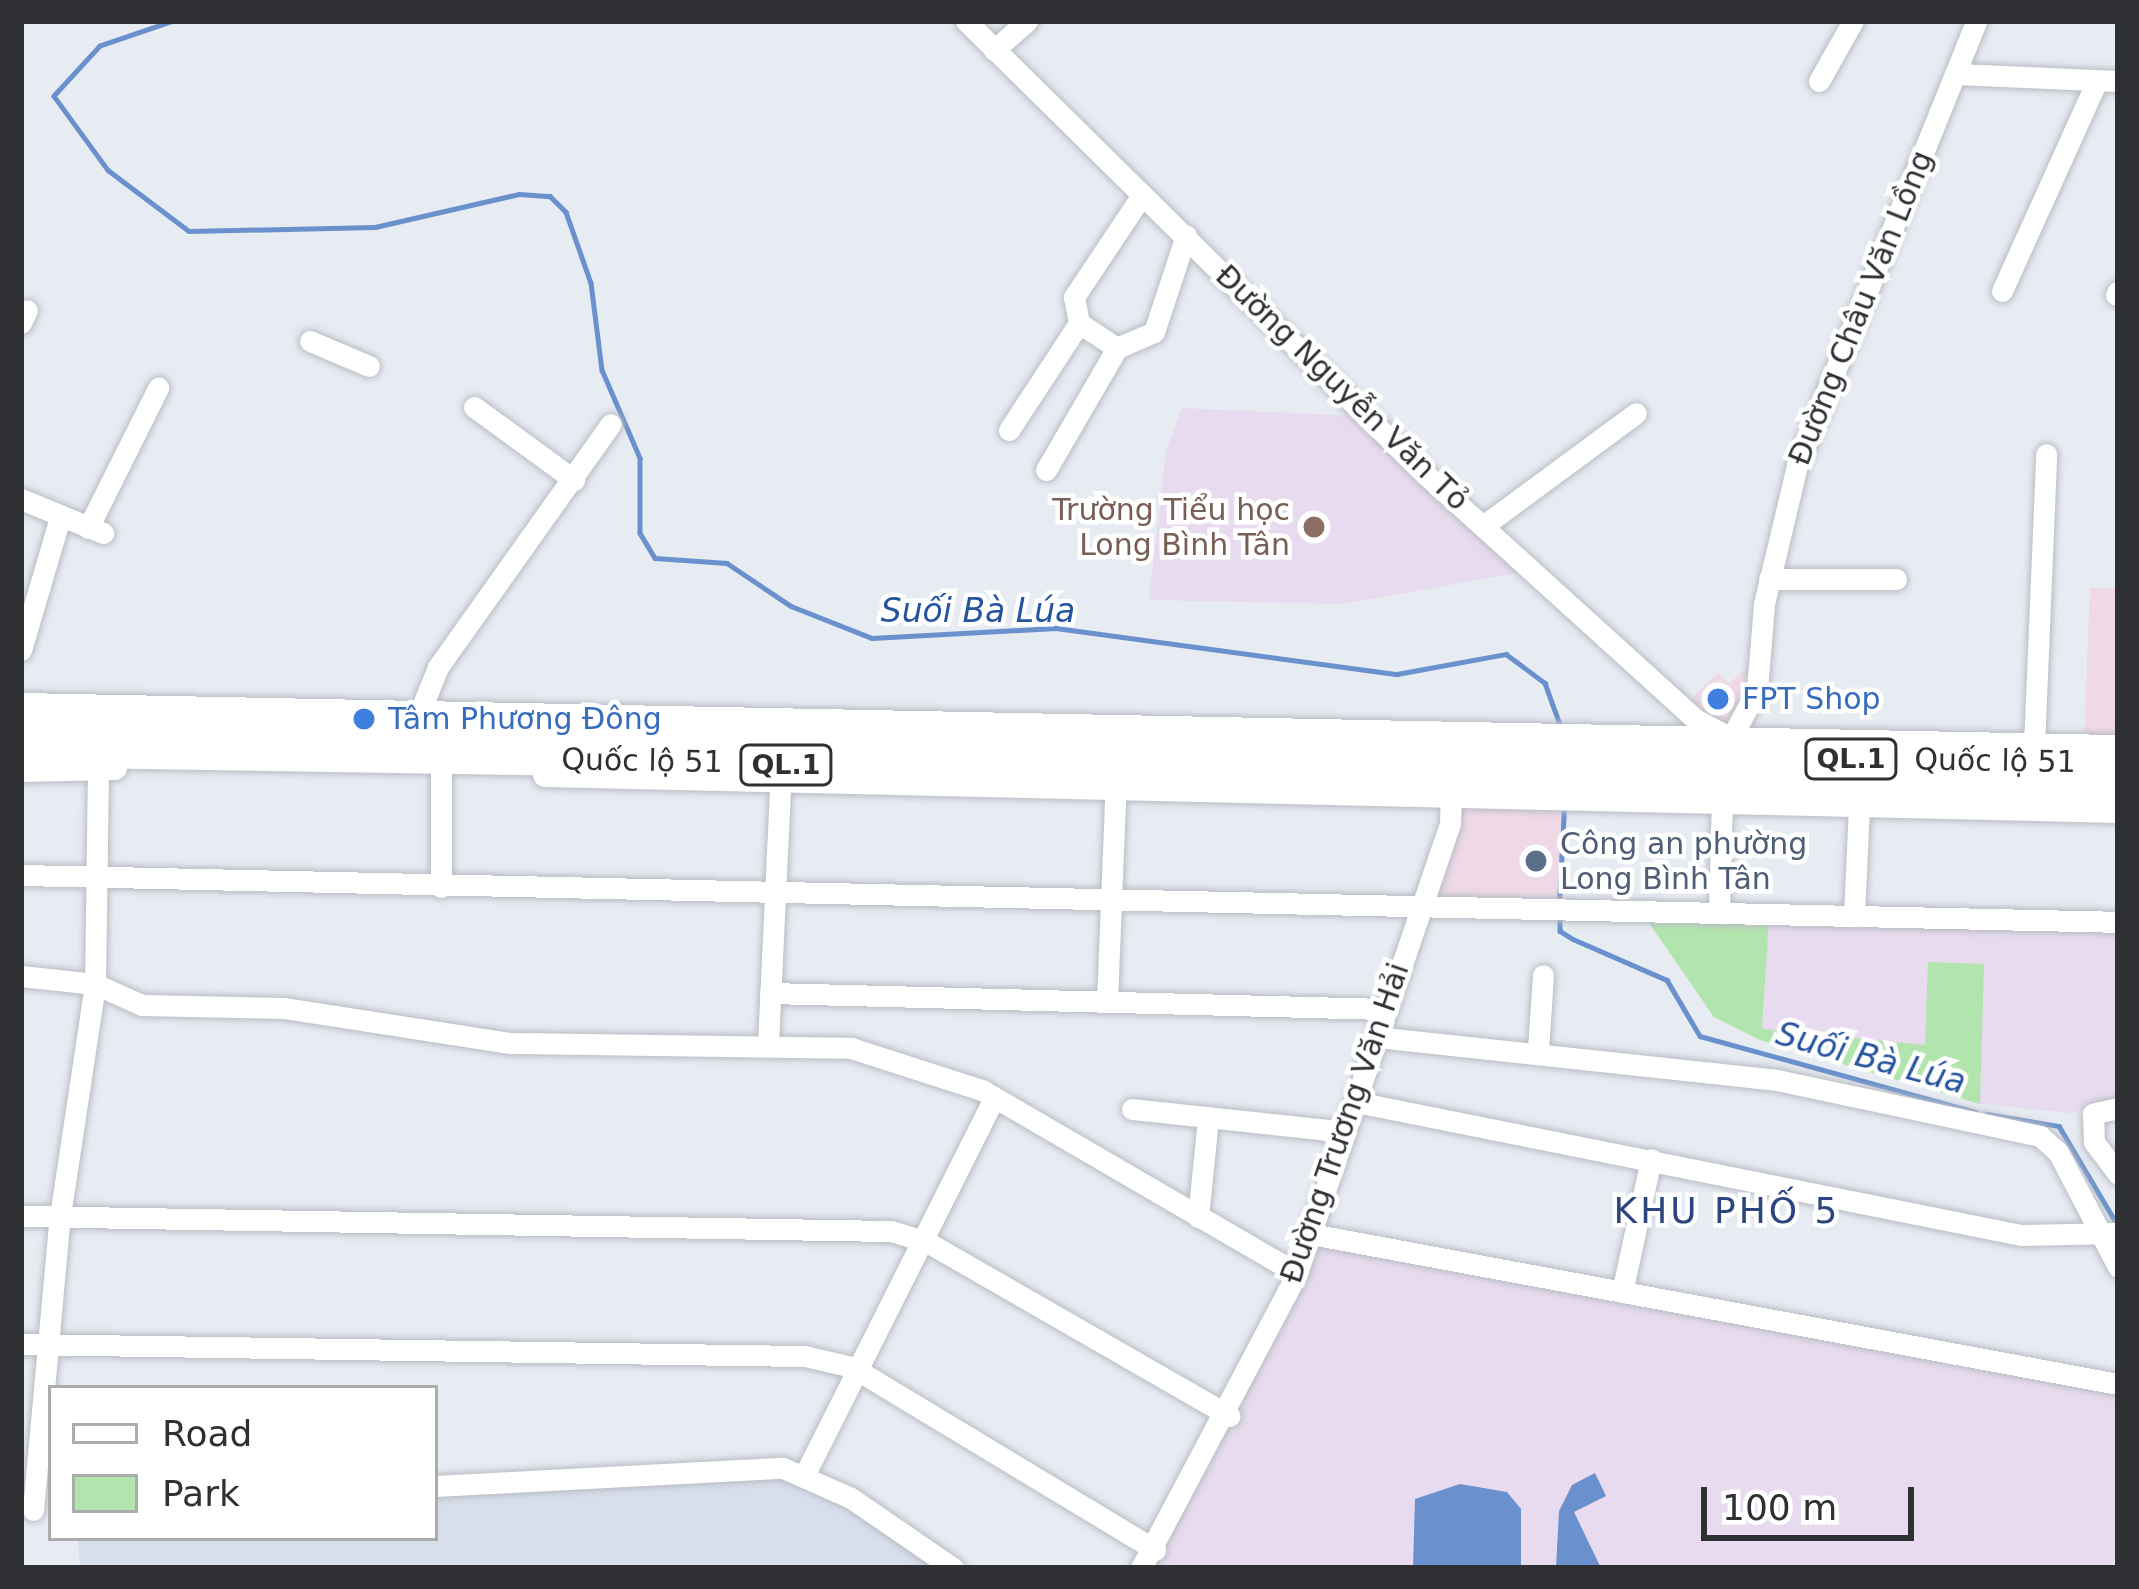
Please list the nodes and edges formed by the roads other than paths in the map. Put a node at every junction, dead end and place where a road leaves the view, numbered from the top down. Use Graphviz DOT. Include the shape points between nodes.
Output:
graph roads {
  1 [pos="966,21"];
  2 [pos="1027,21"];
  3 [pos="1853,21"];
  4 [pos="1976,21"];
  5 [pos="994,50"];
  6 [pos="1955,74"];
  7 [pos="1819,80"];
  8 [pos="2108,81"];
  9 [pos="1142,195"];
  10 [pos="1186,236"];
  11 [pos="2002,291"];
  12 [pos="1079,323"];
  13 [pos="310,341"];
  14 [pos="1117,347"];
  15 [pos="369,366"];
  16 [pos="158,388"];
  17 [pos="474,407"];
  18 [pos="1636,412"];
  19 [pos="611,424"];
  20 [pos="1009,430"];
  21 [pos="2046,454"];
  22 [pos="1046,470"];
  23 [pos="574,480"];
  24 [pos="21,499"];
  25 [pos="59,521"];
  26 [pos="1483,526"];
  27 [pos="1769,579"];
  28 [pos="1896,579"];
  29 [pos="21,650"];
  30 [pos="21,705"];
  31 [pos="414,720"];
  32 [pos="21,725"];
  33 [pos="97,736"];
  34 [pos="2034,746"];
  35 [pos="2118,747"];
  36 [pos="21,752"];
  37 [pos="1452,763"];
  38 [pos="2118,763"];
  39 [pos="1550,764"];
  40 [pos="441,765"];
  41 [pos="1585,765"];
  42 [pos="21,770"];
  43 [pos="781,772"];
  44 [pos="1729,774"];
  45 [pos="1116,778"];
  46 [pos="2118,786"];
  47 [pos="1859,804"];
  48 [pos="2118,812"];
  49 [pos="21,875"];
  50 [pos="101,876"];
  51 [pos="441,887"];
  52 [pos="774,896"];
  53 [pos="1107,902"];
  54 [pos="1418,908"];
  55 [pos="1719,913"];
  56 [pos="1854,916"];
  57 [pos="2118,922"];
  58 [pos="1543,975"];
  59 [pos="21,976"];
  60 [pos="95,984"];
  61 [pos="770,993"];
  62 [pos="1107,1001"];
  63 [pos="1384,1010"];
  64 [pos="1376,1037"];
  65 [pos="768,1044"];
  66 [pos="1538,1049"];
  67 [pos="994,1098"];
  68 [pos="1356,1102"];
  69 [pos="2118,1108"];
  70 [pos="1132,1109"];
  71 [pos="1208,1118"];
  72 [pos="1346,1132"];
  73 [pos="1651,1159"];
  74 [pos="2118,1174"];
  75 [pos="21,1216"];
  76 [pos="60,1216"];
  77 [pos="1198,1217"];
  78 [pos="1312,1234"];
  79 [pos="2110,1237"];
  80 [pos="927,1242"];
  81 [pos="2118,1267"];
  82 [pos="1297,1273"];
  83 [pos="1622,1292"];
  84 [pos="21,1344"];
  85 [pos="47,1345"];
  86 [pos="852,1367"];
  87 [pos="2118,1384"];
  88 [pos="1229,1416"];
  89 [pos="806,1472"];
  90 [pos="438,1486"];
  91 [pos="35,1509"];
  92 [pos="1148,1559"];
  93 [pos="953,1568"];
  1 -- 5 [label="street, Đường Nguyễn Văn Tỏ"];
  2 -- 5 [label="street"];
  3 -- 7 [label="street"];
  4 -- 6 [label="street, Đường Châu Văn Lồng"];
  5 -- 9 [label="street, Đường Nguyễn Văn Tỏ"];
  6 -- 8 [label="street"];
  6 -- 27 [label="street, Đường Châu Văn Lồng" via="1822,392"];
  8 -- 11 [label="street"];
  9 -- 10 [label="street, Đường Nguyễn Văn Tỏ"];
  9 -- 12 [label="street" via="1074,297"];
  10 -- 14 [label="street" via="1154,332"];
  10 -- 26 [label="street, Đường Nguyễn Văn Tỏ"];
  12 -- 14 [label="street"];
  12 -- 20 [label="street"];
  13 -- 15 [label="street"];
  14 -- 22 [label="street"];
  16 -- 25 [label="street" via="96,530"];
  17 -- 23 [label="street"];
  18 -- 26 [label="street"];
  19 -- 23 [label="street"];
  21 -- 34 [label="street"];
  23 -- 31 [label="street"];
  24 -- 25 [label="street"];
  25 -- 29 [label="street"];
  26 -- 44 [label="street, Đường Nguyễn Văn Tỏ" via="1695,718"];
  27 -- 28 [label="street"];
  27 -- 44 [label="street, Đường Châu Văn Lồng" via="1756,690"];
  30 -- 33 [label="main road, Quốc lộ 51 / QL.1"];
  31 -- 33 [label="highway, Quốc lộ 51 / QL.1"];
  31 -- 37 [label="highway, Quốc lộ 51 / QL.1" via="900,731"];
  32 -- 33 [label="highway, Quốc lộ 51 / QL.1"];
  33 -- 36 [label="highway, Quốc lộ 51 / QL.1"];
  33 -- 40 [label="highway, Quốc lộ 51 / QL.1"];
  33 -- 42 [label="main road, Quốc lộ 51 / QL.1"];
  33 -- 50 [label="street"];
  34 -- 35 [label="main road, Quốc lộ 51 / QL.1"];
  34 -- 44 [label="main road, Quốc lộ 51 / QL.1"];
  37 -- 39 [label="highway, Quốc lộ 51 / QL.1"];
  37 -- 39 [label="main road, Quốc lộ 51 / QL.1"];
  37 -- 45 [label="highway, Quốc lộ 51 / QL.1"];
  37 -- 54 [label="street, Đường Trương Văn Hải"];
  38 -- 44 [label="highway, Quốc lộ 51 / QL.1"];
  39 -- 41 [label="highway, QL.1"];
  39 -- 41 [label="main road, QL.1"];
  40 -- 43 [label="highway, Quốc lộ 51 / QL.1"];
  40 -- 51 [label="street"];
  41 -- 44 [label="highway, Quốc lộ 51 / QL.1"];
  41 -- 44 [label="main road, Quốc lộ 51 / QL.1"];
  43 -- 45 [label="highway, Quốc lộ 51 / QL.1"];
  43 -- 52 [label="street"];
  44 -- 46 [label="highway, Quốc lộ 51 / QL.1"];
  44 -- 47 [label="main road, Quốc lộ 51 / QL.1"];
  44 -- 55 [label="street"];
  45 -- 53 [label="street"];
  47 -- 48 [label="main road, Quốc lộ 51 / QL.1"];
  47 -- 56 [label="street"];
  49 -- 50 [label="street"];
  50 -- 51 [label="street"];
  50 -- 60 [label="street"];
  51 -- 52 [label="street"];
  52 -- 53 [label="street"];
  52 -- 61 [label="street"];
  53 -- 54 [label="street"];
  53 -- 62 [label="street"];
  54 -- 55 [label="street"];
  54 -- 63 [label="street, Đường Trương Văn Hải"];
  55 -- 56 [label="street"];
  56 -- 57 [label="street"];
  58 -- 66 [label="street"];
  59 -- 60 [label="street"];
  60 -- 65 [label="street" via="142,1005 284,1008 511,1043"];
  60 -- 76 [label="street"];
  61 -- 62 [label="street"];
  61 -- 65 [label="street"];
  62 -- 63 [label="street"];
  63 -- 64 [label="street, Đường Trương Văn Hải"];
  64 -- 66 [label="street"];
  64 -- 68 [label="street, Đường Trương Văn Hải"];
  65 -- 67 [label="street" via="851,1048"];
  66 -- 79 [label="street" via="1819,1087 2040,1136"];
  67 -- 77 [label="street"];
  67 -- 80 [label="street"];
  68 -- 72 [label="street, Đường Trương Văn Hải"];
  68 -- 73 [label="street"];
  69 -- 74 [label="street" via="2093,1114 2095,1142"];
  70 -- 71 [label="street"];
  71 -- 72 [label="street"];
  71 -- 77 [label="street"];
  72 -- 78 [label="street, Đường Trương Văn Hải"];
  73 -- 79 [label="street" via="2021,1235"];
  73 -- 83 [label="street"];
  75 -- 76 [label="street"];
  76 -- 80 [label="street" via="532,1219 877,1230"];
  76 -- 85 [label="street"];
  77 -- 82 [label="street"];
  78 -- 82 [label="street, Đường Trương Văn Hải"];
  78 -- 83 [label="street"];
  79 -- 81 [label="street"];
  80 -- 86 [label="street"];
  80 -- 88 [label="street"];
  82 -- 88 [label="street, Đường Trương Văn Hải"];
  83 -- 87 [label="street"];
  84 -- 85 [label="street"];
  85 -- 86 [label="street" via="753,1351"];
  85 -- 91 [label="street"];
  86 -- 89 [label="street"];
  86 -- 92 [label="street"];
  88 -- 92 [label="street, Đường Trương Văn Hải"];
  89 -- 90 [label="street" via="765,1466"];
  89 -- 93 [label="street"];
}
